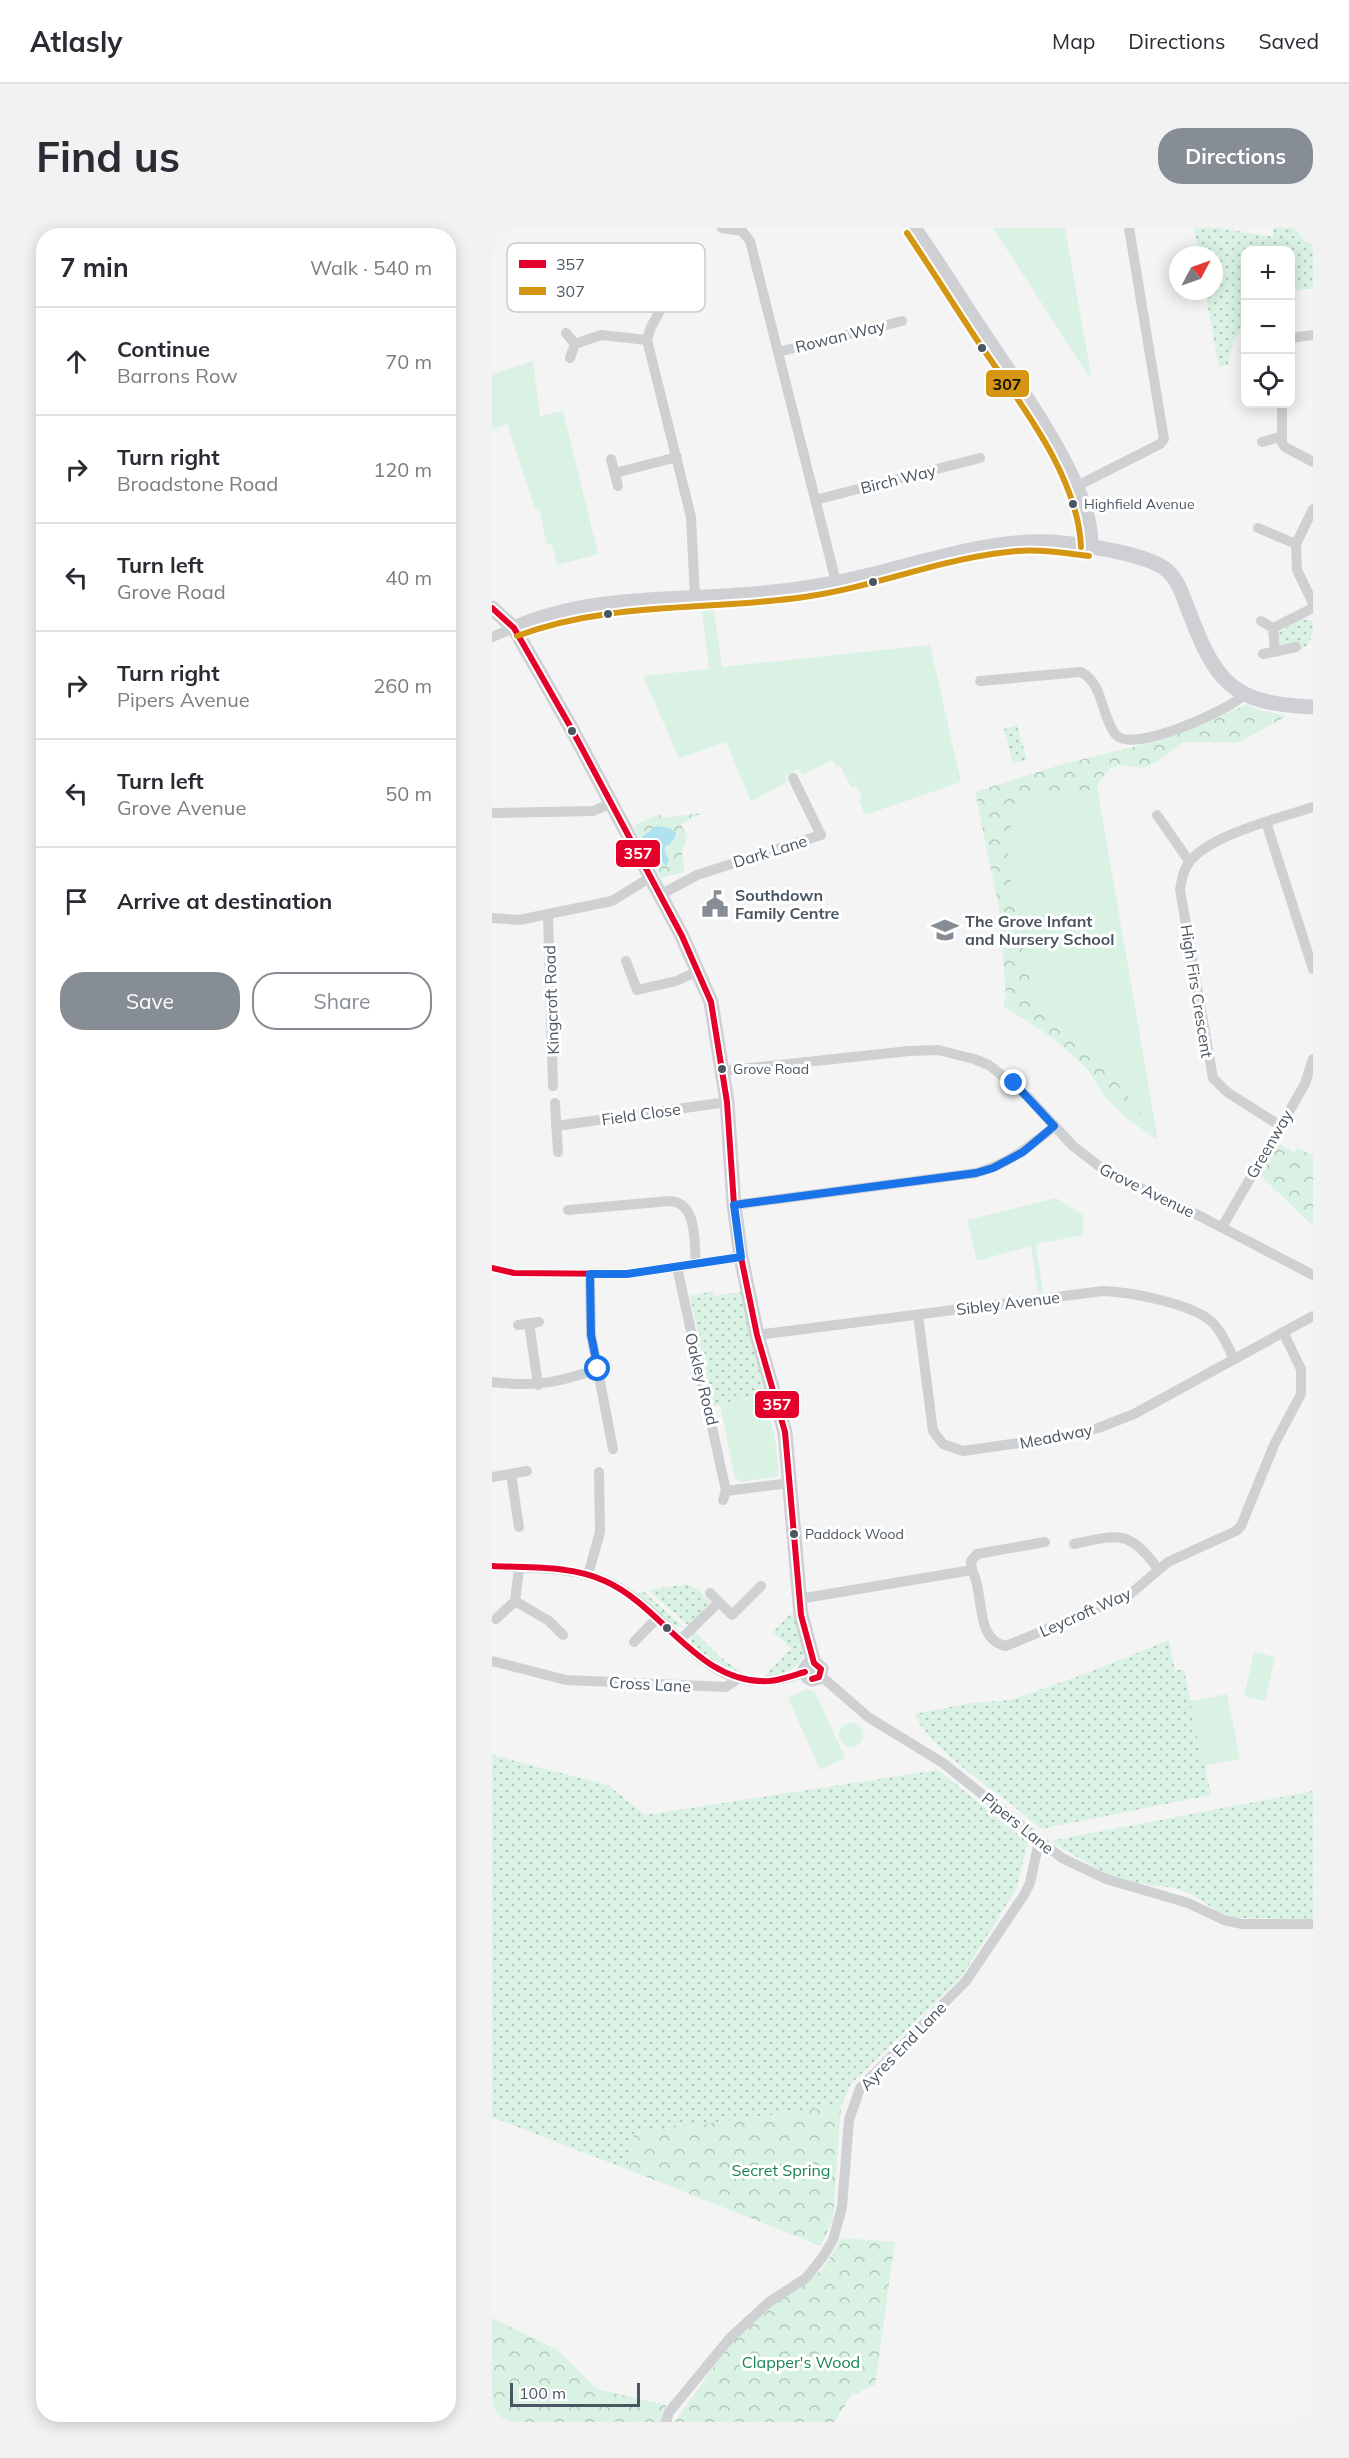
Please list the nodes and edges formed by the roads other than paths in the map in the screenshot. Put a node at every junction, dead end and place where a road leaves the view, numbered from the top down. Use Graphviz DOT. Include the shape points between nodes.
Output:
graph roads {
  1 [pos="722,228"];
  2 [pos="914,228"];
  3 [pos="1129,228"];
  4 [pos="659,312"];
  5 [pos="902,321"];
  6 [pos="566,333"];
  7 [pos="1313,335"];
  8 [pos="1295,337"];
  9 [pos="647,340"];
  10 [pos="575,344"];
  11 [pos="778,352"];
  12 [pos="570,358"];
  13 [pos="1281,408"];
  14 [pos="1280,436"];
  15 [pos="1262,442"];
  16 [pos="677,457"];
  17 [pos="980,458"];
  18 [pos="611,459"];
  19 [pos="1313,462"];
  20 [pos="615,473"];
  21 [pos="618,486"];
  22 [pos="1076,487"];
  23 [pos="815,500"];
  24 [pos="1313,509"];
  25 [pos="1258,528"];
  26 [pos="1296,544"];
  27 [pos="1090,547"];
  28 [pos="836,582"];
  29 [pos="695,597"];
  30 [pos="1313,603"];
  31 [pos="492,608"];
  32 [pos="1313,608"];
  33 [pos="1261,621"];
  34 [pos="514,628"];
  35 [pos="1273,628"];
  36 [pos="492,637"];
  37 [pos="1296,647"];
  38 [pos="1275,651"];
  39 [pos="1263,654"];
  40 [pos="980,681"];
  41 [pos="1244,695"];
  42 [pos="1313,707"];
  43 [pos="793,778"];
  44 [pos="612,803"];
  45 [pos="1313,807"];
  46 [pos="492,813"];
  47 [pos="1157,815"];
  48 [pos="1266,822"];
  49 [pos="1189,861"];
  50 [pos="651,877"];
  51 [pos="660,895"];
  52 [pos="548,915"];
  53 [pos="492,918"];
  54 [pos="626,961"];
  55 [pos="1313,969"];
  56 [pos="699,971"];
  57 [pos="1313,1059"];
  58 [pos="722,1071"];
  59 [pos="553,1086"];
  60 [pos="1309,1086"];
  61 [pos="727,1102"];
  62 [pos="555,1103"];
  63 [pos="1279,1125"];
  64 [pos="556,1126"];
  65 [pos="1054,1126"];
  66 [pos="558,1152"];
  67 [pos="734,1205"];
  68 [pos="568,1210"];
  69 [pos="1222,1227"];
  70 [pos="741,1257"];
  71 [pos="696,1264"];
  72 [pos="678,1267"];
  73 [pos="492,1268"];
  74 [pos="590,1274"];
  75 [pos="1313,1275"];
  76 [pos="918,1315"];
  77 [pos="1313,1316"];
  78 [pos="529,1323"];
  79 [pos="1283,1332"];
  80 [pos="757,1335"];
  81 [pos="1234,1359"];
  82 [pos="598,1369"];
  83 [pos="492,1382"];
  84 [pos="538,1385"];
  85 [pos="614,1449"];
  86 [pos="527,1471"];
  87 [pos="599,1472"];
  88 [pos="511,1474"];
  89 [pos="492,1476"];
  90 [pos="790,1483"];
  91 [pos="519,1527"];
  92 [pos="1045,1542"];
  93 [pos="1074,1544"];
  94 [pos="492,1566"];
  95 [pos="519,1569"];
  96 [pos="1158,1569"];
  97 [pos="972,1570"];
  98 [pos="588,1575"];
  99 [pos="760,1586"];
  100 [pos="710,1593"];
  101 [pos="799,1599"];
  102 [pos="515,1601"];
  103 [pos="719,1602"];
  104 [pos="658,1617"];
  105 [pos="496,1619"];
  106 [pos="563,1635"];
  107 [pos="680,1640"];
  108 [pos="634,1642"];
  109 [pos="492,1661"];
  110 [pos="813,1670"];
  111 [pos="739,1678"];
  112 [pos="1039,1841"];
  113 [pos="1313,1924"];
  114 [pos="666,2422"];
  1 -- 11 [label="street" via="742,231 750,241"];
  2 -- 22 [label="street" via="1041,419"];
  3 -- 22 [label="street" via="1164,439"];
  4 -- 9 [label="street"];
  5 -- 11 [label="street, Rowan Way"];
  6 -- 10 [label="street"];
  7 -- 8 [label="street"];
  9 -- 10 [label="street" via="601,336"];
  9 -- 16 [label="street"];
  10 -- 12 [label="street"];
  11 -- 23 [label="street"];
  13 -- 14 [label="street"];
  14 -- 15 [label="street"];
  14 -- 19 [label="street" via="1285,447"];
  16 -- 20 [label="street"];
  16 -- 29 [label="street" via="691,517"];
  17 -- 23 [label="street, Birch Way"];
  18 -- 20 [label="street"];
  20 -- 21 [label="street"];
  22 -- 27 [label="street" via="1088,515"];
  23 -- 28 [label="street"];
  24 -- 26 [label="street"];
  25 -- 26 [label="street"];
  26 -- 30 [label="street" via="1298,570"];
  27 -- 28 [label="street" via="1033,541 1005,544 955,552"];
  27 -- 41 [label="street" via="1156,563 1170,573 1217,671"];
  28 -- 29 [label="street" via="773,592"];
  29 -- 34 [label="street" via="575,609"];
  31 -- 34 [label="street"];
  32 -- 35 [label="street"];
  33 -- 35 [label="street"];
  34 -- 36 [label="street"];
  34 -- 44 [label="street"];
  35 -- 38 [label="street"];
  37 -- 38 [label="street"];
  38 -- 39 [label="street"];
  40 -- 41 [label="street" via="1081,672 1093,683 1115,734 1129,742 1185,726"];
  41 -- 42 [label="street" via="1260,702"];
  43 -- 51 [label="street, Dark Lane" via="821,836 697,875"];
  44 -- 46 [label="street" via="593,811"];
  44 -- 50 [label="street"];
  45 -- 48 [label="street"];
  47 -- 49 [label="street"];
  48 -- 49 [label="street" via="1205,846"];
  48 -- 55 [label="street"];
  49 -- 63 [label="street, High Firs Crescent" via="1180,890 1213,1078 1227,1092"];
  50 -- 51 [label="street"];
  50 -- 52 [label="street" via="612,901"];
  51 -- 56 [label="street"];
  52 -- 53 [label="street" via="519,920"];
  52 -- 59 [label="street, Kingcroft Road"];
  54 -- 56 [label="street" via="637,990"];
  56 -- 58 [label="street" via="711,1002"];
  57 -- 60 [label="street, Greenway"];
  58 -- 61 [label="street"];
  58 -- 65 [label="street, Grove Avenue" via="938,1050 974,1059 1001,1073"];
  60 -- 63 [label="street, Greenway"];
  61 -- 64 [label="street, Field Close"];
  61 -- 67 [label="street"];
  62 -- 64 [label="street"];
  63 -- 69 [label="street, Greenway"];
  64 -- 66 [label="street"];
  65 -- 67 [label="street" via="1023,1152 976,1173"];
  65 -- 69 [label="street, Grove Avenue" via="1108,1173"];
  67 -- 70 [label="street"];
  68 -- 71 [label="street" via="681,1203 690,1214"];
  69 -- 75 [label="street, Grove Avenue"];
  70 -- 71 [label="street"];
  70 -- 80 [label="street"];
  71 -- 72 [label="street"];
  72 -- 74 [label="street"];
  72 -- 90 [label="street, Oakley Road" via="714,1425 725,1496"];
  73 -- 74 [label="street" via="514,1273"];
  74 -- 82 [label="street" via="591,1335"];
  76 -- 80 [label="street, Sibley Avenue"];
  76 -- 81 [label="street, Sibley Avenue" via="1103,1291 1131,1293 1208,1319 1219,1329"];
  76 -- 81 [label="street, Meadway" via="931,1425 943,1444 956,1450 1068,1436 1098,1428 1134,1414"];
  77 -- 79 [label="street, Meadway"];
  78 -- 84 [label="street"];
  79 -- 81 [label="street, Meadway"];
  79 -- 96 [label="street, Leycroft Way" via="1301,1369 1301,1394 1274,1445 1241,1526 1226,1538"];
  80 -- 90 [label="street" via="785,1432"];
  82 -- 84 [label="street"];
  82 -- 85 [label="street"];
  83 -- 84 [label="street"];
  86 -- 88 [label="street"];
  87 -- 98 [label="street" via="600,1532"];
  88 -- 89 [label="street"];
  88 -- 91 [label="street"];
  90 -- 101 [label="street"];
  92 -- 97 [label="street" via="977,1554 971,1561"];
  93 -- 96 [label="street" via="1124,1537 1139,1545"];
  94 -- 95 [label="street"];
  95 -- 98 [label="street"];
  95 -- 102 [label="street"];
  96 -- 97 [label="street, Leycroft Way" via="1129,1595 1006,1646 993,1642 986,1632"];
  97 -- 101 [label="street"];
  98 -- 104 [label="street" via="617,1587"];
  99 -- 103 [label="street" via="732,1615"];
  100 -- 103 [label="street"];
  101 -- 110 [label="street"];
  102 -- 105 [label="street"];
  102 -- 106 [label="street" via="549,1621"];
  103 -- 107 [label="street"];
  104 -- 107 [label="street"];
  104 -- 108 [label="street"];
  107 -- 111 [label="street" via="703,1662"];
  109 -- 111 [label="street, Cross Lane" via="566,1680 726,1687"];
  110 -- 111 [label="street, Cross Lane" via="778,1681"];
  110 -- 112 [label="street, Pipers Lane" via="868,1717 943,1763"];
  112 -- 113 [label="street, Pipers Lane" via="1062,1858 1106,1879 1188,1903 1224,1920 1242,1924"];
  112 -- 114 [label="street, Ayres End Lane" via="1024,1895 966,1981 860,2088 849,2120 842,2207 833,2240 822,2258 806,2278 769,2302 730,2338 669,2412"];
}
